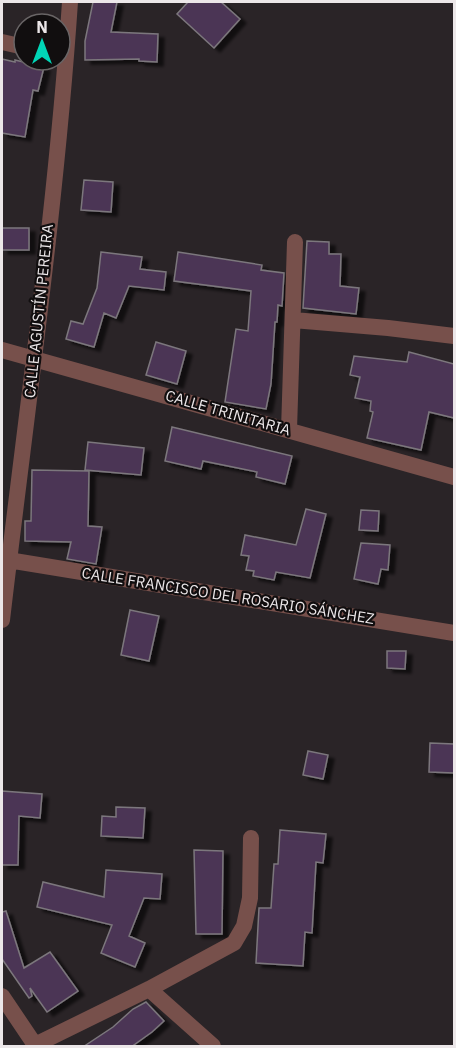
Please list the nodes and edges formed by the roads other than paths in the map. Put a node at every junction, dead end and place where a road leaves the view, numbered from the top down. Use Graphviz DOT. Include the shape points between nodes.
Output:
graph roads {
  1 [pos="61,72"];
  2 [pos="295,242"];
  3 [pos="293,320"];
  4 [pos="454,336"];
  5 [pos="2,350"];
  6 [pos="34,359"];
  7 [pos="289,430"];
  8 [pos="454,477"];
  9 [pos="5,560"];
  10 [pos="2,620"];
  11 [pos="454,633"];
  12 [pos="252,838"];
  13 [pos="149,989"];
  14 [pos="2,996"];
  15 [pos="34,1046"];
  16 [pos="213,1047"];
  1 -- 6 [label="street, CALLE AGUSTÍN PEREIRA"];
  2 -- 3 [label="street"];
  3 -- 4 [label="street"];
  3 -- 7 [label="street"];
  5 -- 6 [label="street, CALLE TRINITARIA"];
  6 -- 7 [label="street, CALLE TRINITARIA"];
  6 -- 9 [label="street, CALLE AGUSTÍN PEREIRA"];
  7 -- 8 [label="street, CALLE TRINITARIA"];
  9 -- 10 [label="street, CALLE AGUSTÍN PEREIRA"];
  9 -- 11 [label="street, CALLE FRANCISCO DEL ROSARIO SÁNCHEZ"];
  12 -- 13 [label="street" via="250,898 244,926 234,943"];
  13 -- 15 [label="street"];
  13 -- 16 [label="street"];
  14 -- 15 [label="street"];
}
